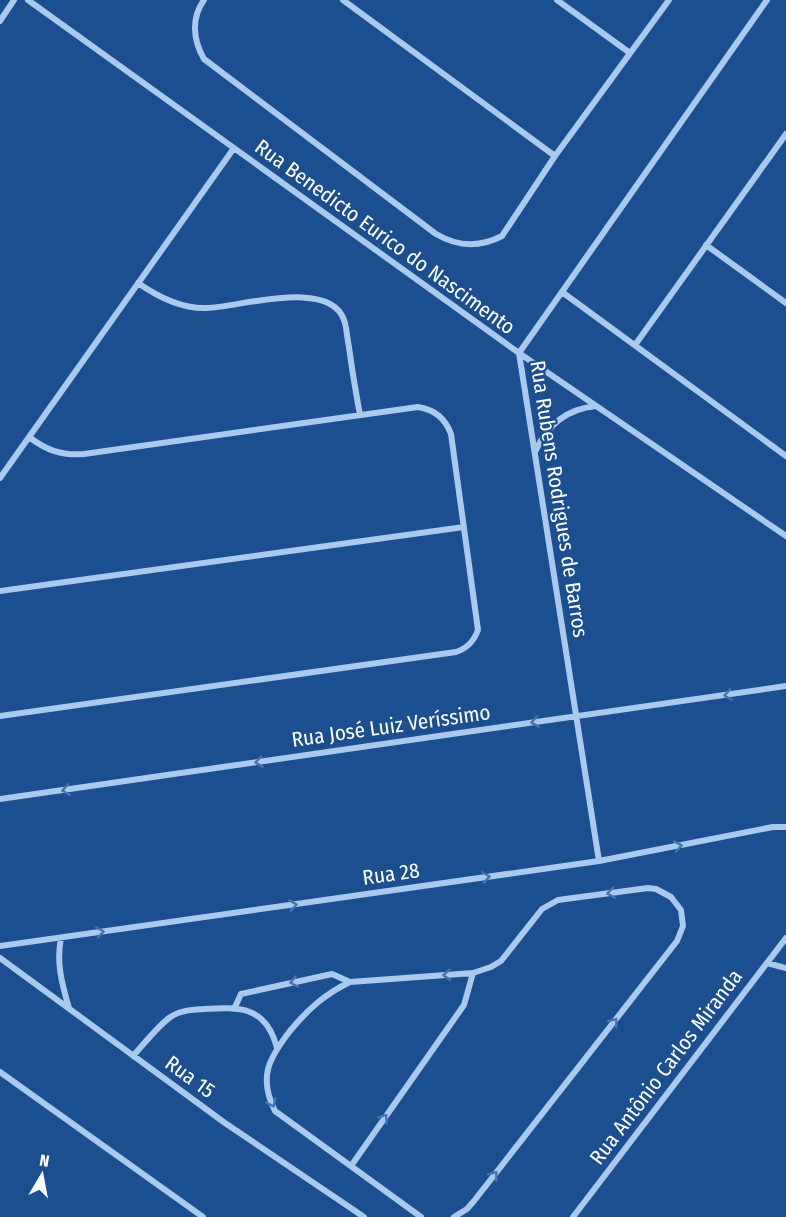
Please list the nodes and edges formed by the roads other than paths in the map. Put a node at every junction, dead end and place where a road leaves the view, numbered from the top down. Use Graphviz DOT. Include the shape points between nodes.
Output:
graph roads {
  1 [pos="14,0"];
  2 [pos="28,0"];
  3 [pos="204,0"];
  4 [pos="343,0"];
  5 [pos="557,0"];
  6 [pos="669,0"];
  7 [pos="767,0"];
  8 [pos="0,21"];
  9 [pos="630,53"];
  10 [pos="786,134"];
  11 [pos="779,144"];
  12 [pos="234,148"];
  13 [pos="786,149"];
  14 [pos="555,156"];
  15 [pos="706,245"];
  16 [pos="138,283"];
  17 [pos="562,292"];
  18 [pos="786,303"];
  19 [pos="635,345"];
  20 [pos="519,353"];
  21 [pos="596,406"];
  22 [pos="360,416"];
  23 [pos="29,437"];
  24 [pos="536,451"];
  25 [pos="786,456"];
  26 [pos="0,478"];
  27 [pos="464,527"];
  28 [pos="786,536"];
  29 [pos="0,591"];
  30 [pos="786,686"];
  31 [pos="0,716"];
  32 [pos="575,717"];
  33 [pos="0,799"];
  34 [pos="786,827"];
  35 [pos="599,861"];
  36 [pos="61,938"];
  37 [pos="786,938"];
  38 [pos="0,946"];
  39 [pos="0,958"];
  40 [pos="767,963"];
  41 [pos="786,968"];
  42 [pos="473,973"];
  43 [pos="350,981"];
  44 [pos="235,1007"];
  45 [pos="69,1009"];
  46 [pos="277,1048"];
  47 [pos="133,1056"];
  48 [pos="0,1072"];
  49 [pos="351,1166"];
  50 [pos="203,1217"];
  51 [pos="364,1217"];
  52 [pos="421,1217"];
  53 [pos="454,1217"];
  54 [pos="573,1217"];
  1 -- 8 [label="street"];
  2 -- 12 [label="street, Rua Benedicto Eurico do Nascimento"];
  3 -- 14 [label="street" via="197,15 195,35 204,59 446,240 480,245 501,236"];
  4 -- 14 [label="street"];
  5 -- 9 [label="street"];
  6 -- 9 [label="street"];
  7 -- 17 [label="street, Rua Rubens Rodrigues de Barros"];
  9 -- 14 [label="street"];
  10 -- 11 [label="street"];
  11 -- 13 [label="street"];
  11 -- 15 [label="street"];
  12 -- 16 [label="street"];
  12 -- 20 [label="street, Rua Benedicto Eurico do Nascimento"];
  15 -- 18 [label="street"];
  15 -- 19 [label="street"];
  16 -- 22 [label="street" via="174,302 206,308 305,297 332,304 344,319"];
  16 -- 23 [label="street"];
  17 -- 19 [label="street"];
  17 -- 20 [label="street, Rua Rubens Rodrigues de Barros"];
  19 -- 25 [label="street"];
  20 -- 21 [label="street, Rua Benedicto Eurico do Nascimento"];
  20 -- 24 [label="street, Rua Rubens Rodrigues de Barros"];
  21 -- 24 [label="street" via="561,417 546,432"];
  21 -- 28 [label="street, Rua Benedicto Eurico do Nascimento"];
  22 -- 23 [label="street" via="84,454 46,449"];
  22 -- 27 [label="street" via="418,407 440,416 451,434"];
  23 -- 26 [label="street"];
  24 -- 32 [label="street, Rua Rubens Rodrigues de Barros"];
  27 -- 29 [label="street"];
  27 -- 31 [label="street" via="478,630 473,642 462,650"];
  30 -- 32 [label="street, Rua José Luiz Veríssimo, one-way"];
  32 -- 33 [label="street, Rua José Luiz Veríssimo, one-way"];
  32 -- 35 [label="street, Rua Rubens Rodrigues de Barros"];
  35 -- 34 [label="street, Rua 28, one-way"];
  36 -- 35 [label="street, Rua 28, one-way"];
  36 -- 38 [label="street, Rua 28"];
  36 -- 45 [label="street" via="59,965"];
  37 -- 40 [label="street, Rua Antônio Carlos Miranda"];
  39 -- 45 [label="street, Rua 15"];
  40 -- 41 [label="street"];
  40 -- 54 [label="street, Rua Antônio Carlos Miranda"];
  42 -- 43 [label="street, one-way"];
  49 -- 42 [label="street, one-way" via="464,1005"];
  53 -- 42 [label="street, one-way" via="474,1201 677,940 683,926 681,910 671,897 648,888 558,900 542,909 501,961"];
  43 -- 44 [label="street, one-way" via="332,974 252,991 241,994"];
  43 -- 46 [label="street" via="312,1006"];
  44 -- 46 [label="street" via="266,1023"];
  44 -- 47 [label="street" via="184,1011 169,1018"];
  45 -- 47 [label="street, Rua 15"];
  46 -- 49 [label="street, one-way" via="266,1083 275,1111"];
  47 -- 51 [label="street, Rua 15"];
  48 -- 50 [label="street"];
  49 -- 52 [label="street"];
}
